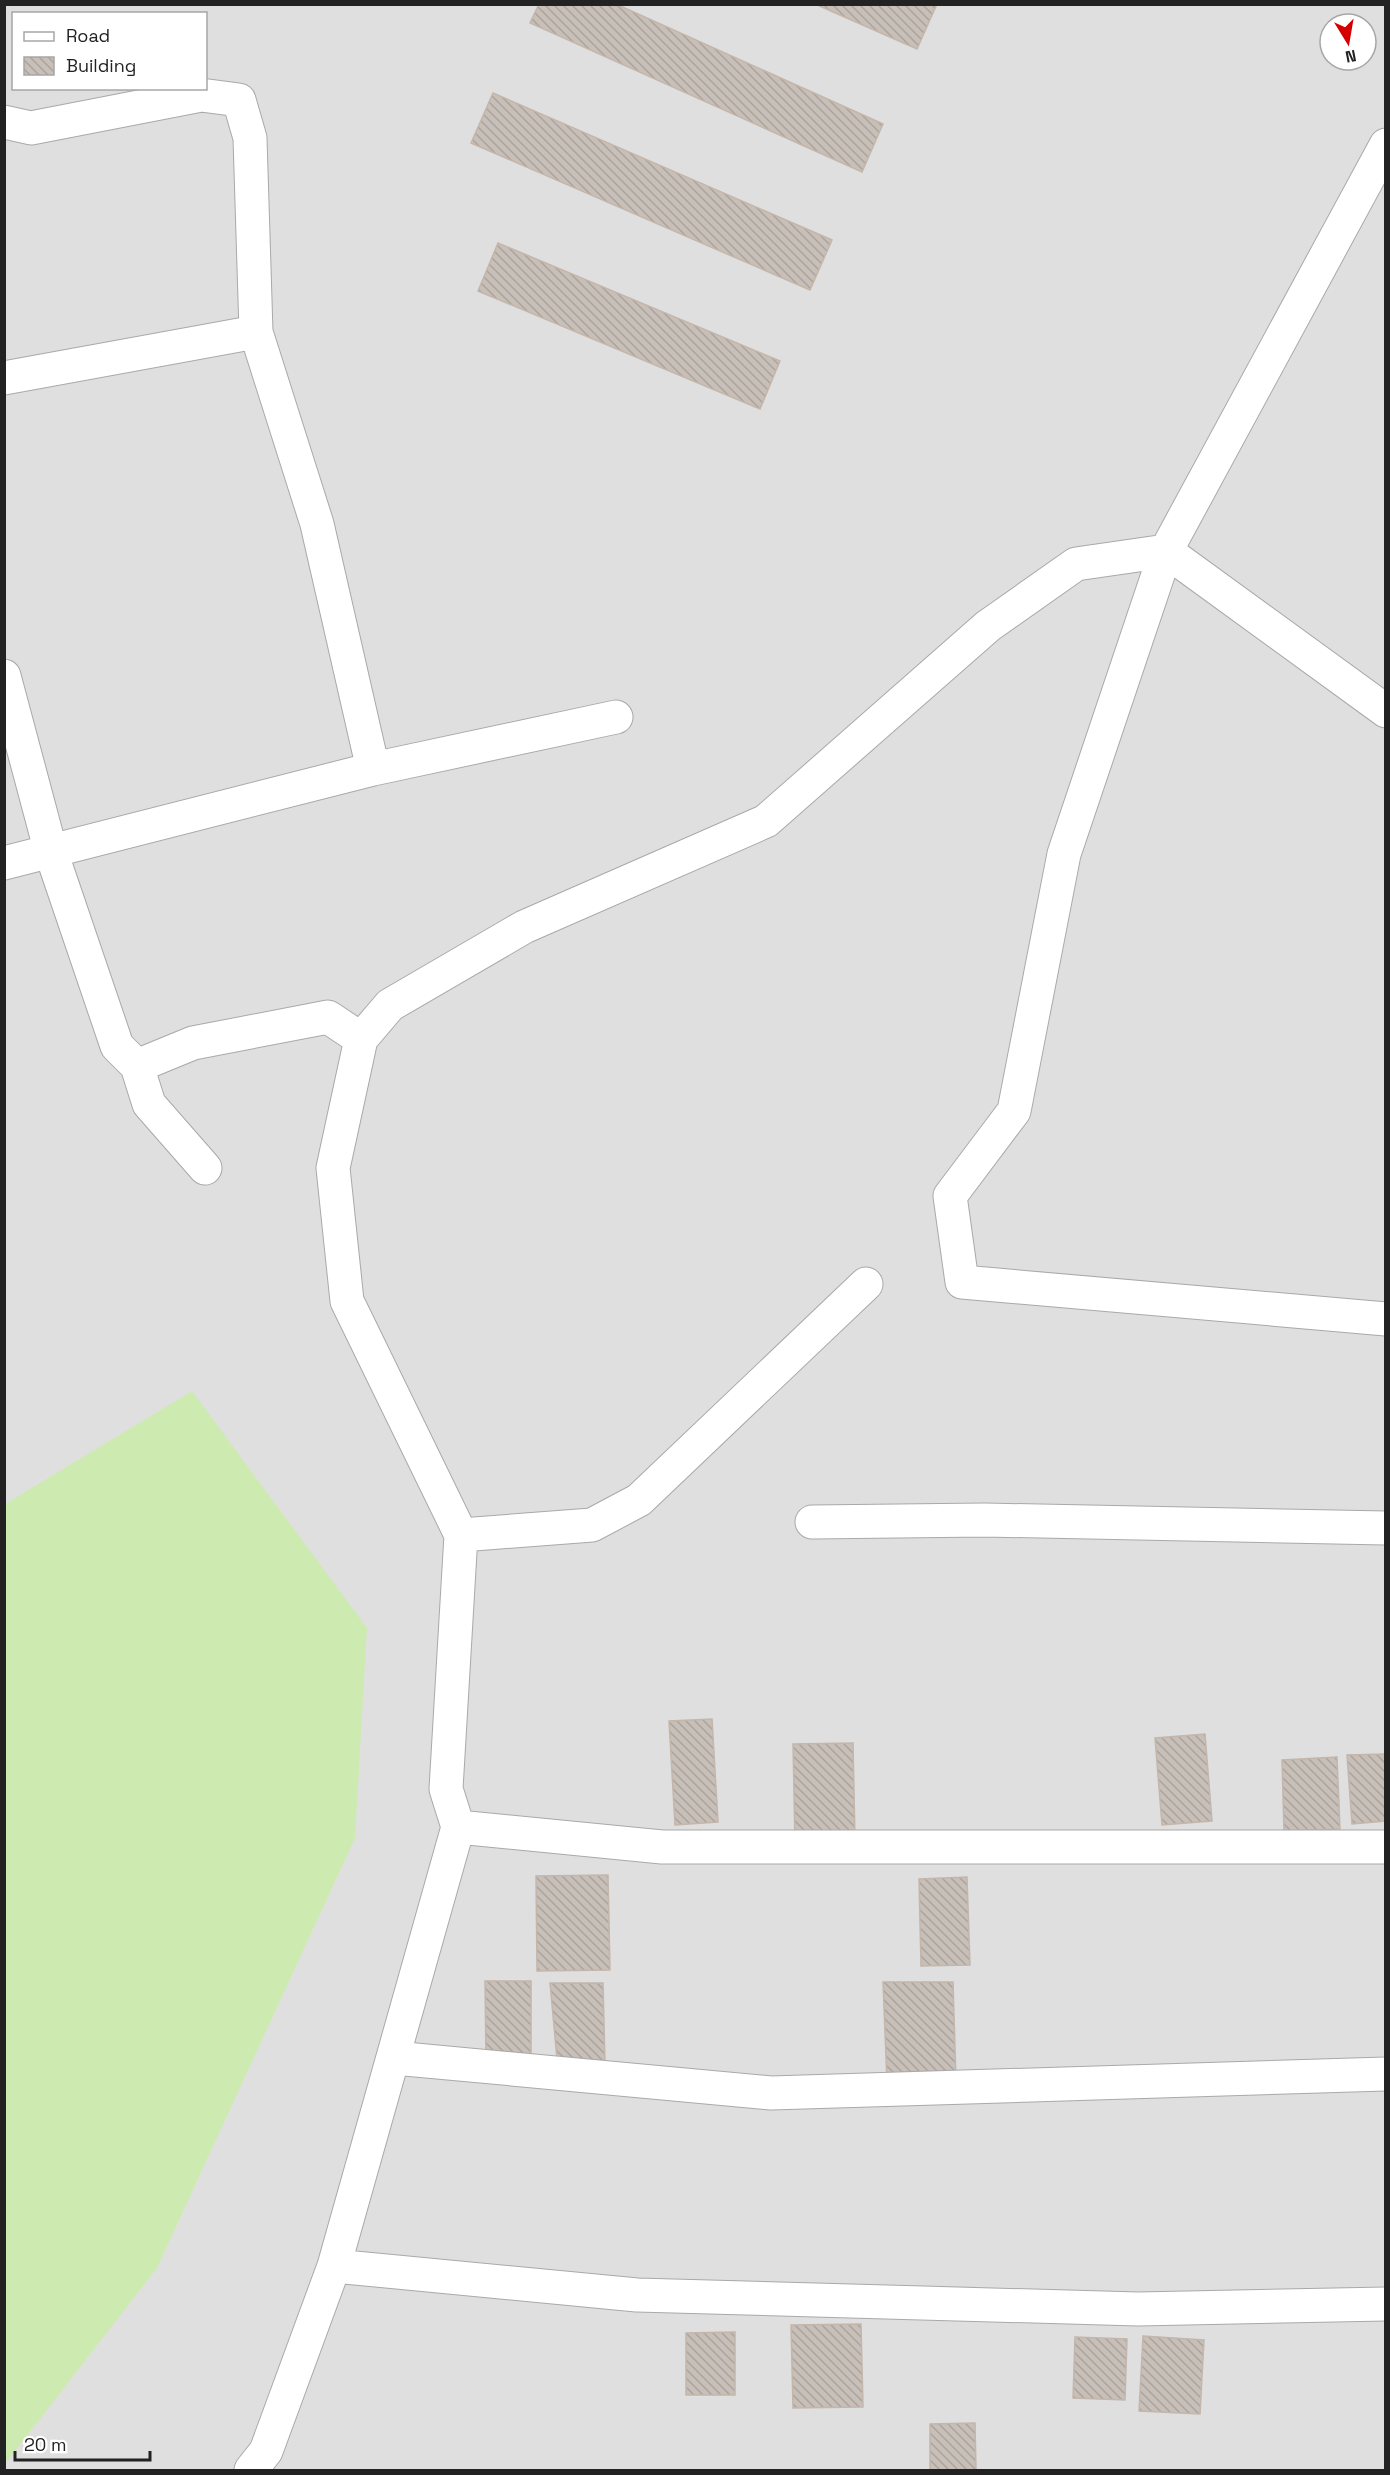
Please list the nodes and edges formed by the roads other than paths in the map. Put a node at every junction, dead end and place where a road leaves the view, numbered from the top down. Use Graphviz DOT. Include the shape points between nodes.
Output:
graph roads {
  1 [pos="4,122"];
  2 [pos="1386,145"];
  3 [pos="256,332"];
  4 [pos="4,378"];
  5 [pos="1166,550"];
  6 [pos="4,676"];
  7 [pos="1386,711"];
  8 [pos="616,717"];
  9 [pos="373,769"];
  10 [pos="51,852"];
  11 [pos="4,863"];
  12 [pos="361,1039"];
  13 [pos="137,1066"];
  14 [pos="205,1168"];
  15 [pos="866,1284"];
  16 [pos="1386,1319"];
  17 [pos="812,1522"];
  18 [pos="1386,1528"];
  19 [pos="461,1535"];
  20 [pos="458,1827"];
  21 [pos="1386,1847"];
  22 [pos="394,2058"];
  23 [pos="1386,2074"];
  24 [pos="334,2266"];
  25 [pos="1386,2304"];
  26 [pos="251,2470"];
  1 -- 3 [label="street" via="31,129 201,95 239,100 250,138"];
  2 -- 5 [label="street"];
  3 -- 4 [label="street"];
  3 -- 9 [label="street" via="317,524"];
  5 -- 7 [label="street"];
  5 -- 12 [label="street" via="1076,564 988,626 766,821 524,927 390,1005"];
  5 -- 16 [label="street" via="1064,854 1014,1111 950,1196 962,1282"];
  6 -- 10 [label="street"];
  8 -- 9 [label="street"];
  9 -- 10 [label="street"];
  10 -- 11 [label="street"];
  10 -- 13 [label="street" via="117,1046"];
  12 -- 13 [label="street" via="328,1017 193,1043"];
  12 -- 19 [label="street" via="333,1168 347,1301"];
  13 -- 14 [label="street" via="148,1104"];
  15 -- 19 [label="street" via="639,1500 592,1525"];
  17 -- 18 [label="street" via="985,1520"];
  19 -- 20 [label="street" via="446,1789"];
  20 -- 21 [label="street" via="662,1847"];
  20 -- 22 [label="street"];
  22 -- 23 [label="street" via="771,2093"];
  22 -- 24 [label="street"];
  24 -- 25 [label="street" via="637,2295 1138,2309"];
  24 -- 26 [label="street" via="266,2451"];
}
